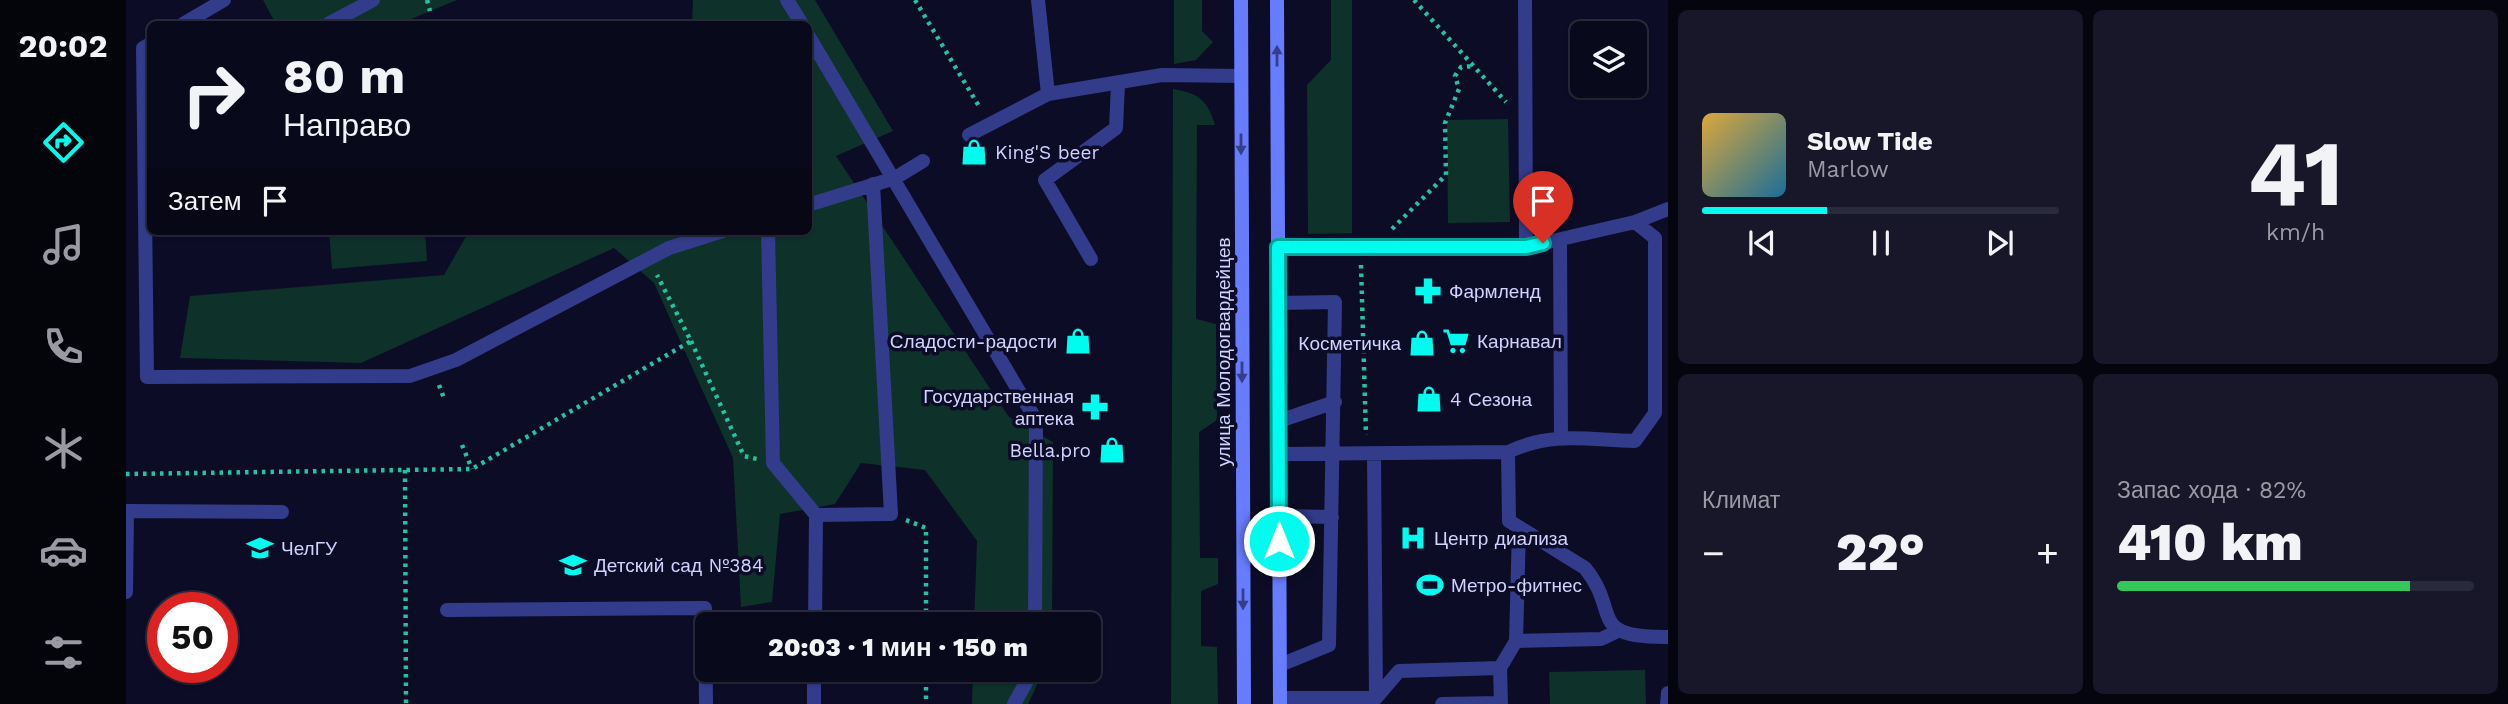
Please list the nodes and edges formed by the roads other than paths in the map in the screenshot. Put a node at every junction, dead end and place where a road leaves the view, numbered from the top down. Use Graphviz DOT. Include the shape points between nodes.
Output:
graph roads {
  1 [pos="224,0"];
  2 [pos="373,0"];
  3 [pos="787,0"];
  4 [pos="1038,0"];
  5 [pos="1241,0"];
  6 [pos="1277,0"];
  7 [pos="1525,0"];
  8 [pos="188,21"];
  9 [pos="334,21"];
  10 [pos="800,21"];
  11 [pos="812,42"];
  12 [pos="147,46"];
  13 [pos="1241,76"];
  14 [pos="1118,84"];
  15 [pos="1048,94"];
  16 [pos="147,123"];
  17 [pos="968,135"];
  18 [pos="923,161"];
  19 [pos="895,178"];
  20 [pos="873,184"];
  21 [pos="812,204"];
  22 [pos="1668,208"];
  23 [pos="1635,222"];
  24 [pos="710,235"];
  25 [pos="768,235"];
  26 [pos="1560,240"];
  27 [pos="1278,247"];
  28 [pos="1526,247"];
  29 [pos="1091,260"];
  30 [pos="1279,303"];
  31 [pos="1335,402"];
  32 [pos="1279,421"];
  33 [pos="1561,436"];
  34 [pos="1508,452"];
  35 [pos="1279,454"];
  36 [pos="1374,454"];
  37 [pos="1335,455"];
  38 [pos="282,512"];
  39 [pos="816,515"];
  40 [pos="1279,516"];
  41 [pos="1332,517"];
  42 [pos="1519,528"];
  43 [pos="126,592"];
  44 [pos="447,610"];
  45 [pos="815,612"];
  46 [pos="1035,612"];
  47 [pos="1620,630"];
  48 [pos="1668,637"];
  49 [pos="1516,640"];
  50 [pos="1280,665"];
  51 [pos="1500,668"];
  52 [pos="814,682"];
  53 [pos="1026,682"];
  54 [pos="1668,693"];
  55 [pos="1376,698"];
  56 [pos="1280,701"];
  57 [pos="706,704"];
  58 [pos="814,704"];
  59 [pos="1014,704"];
  60 [pos="1244,704"];
  61 [pos="1442,704"];
  62 [pos="1667,704"];
  1 -- 8 [label="lane"];
  2 -- 9 [label="lane"];
  3 -- 10 [label="lane"];
  4 -- 15 [label="lane"];
  5 -- 13 [label="main road, улица Молодогвардейцев"];
  27 -- 6 [label="main road, one-way"];
  7 -- 28 [label="lane"];
  11 -- 19 [label="lane"];
  12 -- 16 [label="lane" via="143,48"];
  13 -- 14 [label="lane" via="1163,75"];
  13 -- 60 [label="main road, улица Молодогвардейцев, one-way"];
  14 -- 15 [label="lane"];
  14 -- 29 [label="lane" via="1116,128 1045,180"];
  15 -- 17 [label="lane"];
  16 -- 24 [label="lane" via="146,377 410,376 456,360 669,248"];
  18 -- 19 [label="lane"];
  19 -- 20 [label="lane"];
  19 -- 46 [label="lane" via="1036,420"];
  20 -- 21 [label="lane"];
  20 -- 39 [label="lane" via="891,514"];
  22 -- 23 [label="lane"];
  23 -- 26 [label="lane"];
  23 -- 33 [label="lane" via="1655,238 1655,413 1635,441"];
  25 -- 39 [label="lane" via="773,463"];
  26 -- 28 [label="lane"];
  26 -- 33 [label="lane"];
  27 -- 28 [label="lane"];
  27 -- 30 [label="main road"];
  30 -- 31 [label="lane" via="1335,302"];
  30 -- 32 [label="main road"];
  31 -- 32 [label="lane"];
  31 -- 37 [label="lane"];
  32 -- 35 [label="main road"];
  33 -- 34 [label="lane"];
  34 -- 36 [label="lane"];
  34 -- 42 [label="lane" via="1509,521"];
  35 -- 37 [label="lane"];
  35 -- 40 [label="main road"];
  36 -- 37 [label="lane"];
  36 -- 55 [label="lane"];
  37 -- 41 [label="lane"];
  38 -- 43 [label="lane" via="127,511"];
  39 -- 45 [label="lane"];
  40 -- 41 [label="lane"];
  40 -- 50 [label="main road"];
  41 -- 50 [label="lane" via="1329,645"];
  42 -- 47 [label="lane" via="1586,568 1595,580 1607,620"];
  42 -- 49 [label="lane"];
  44 -- 57 [label="lane" via="705,608"];
  47 -- 48 [label="lane" via="1639,637"];
  47 -- 49 [label="lane" via="1601,639"];
  49 -- 51 [label="lane"];
  50 -- 56 [label="main road"];
  51 -- 55 [label="lane" via="1399,671"];
  51 -- 61 [label="lane" via="1501,703"];
  52 -- 58 [label="lane"];
  53 -- 59 [label="lane"];
  54 -- 62 [label="lane"];
  55 -- 56 [label="lane"];
}
